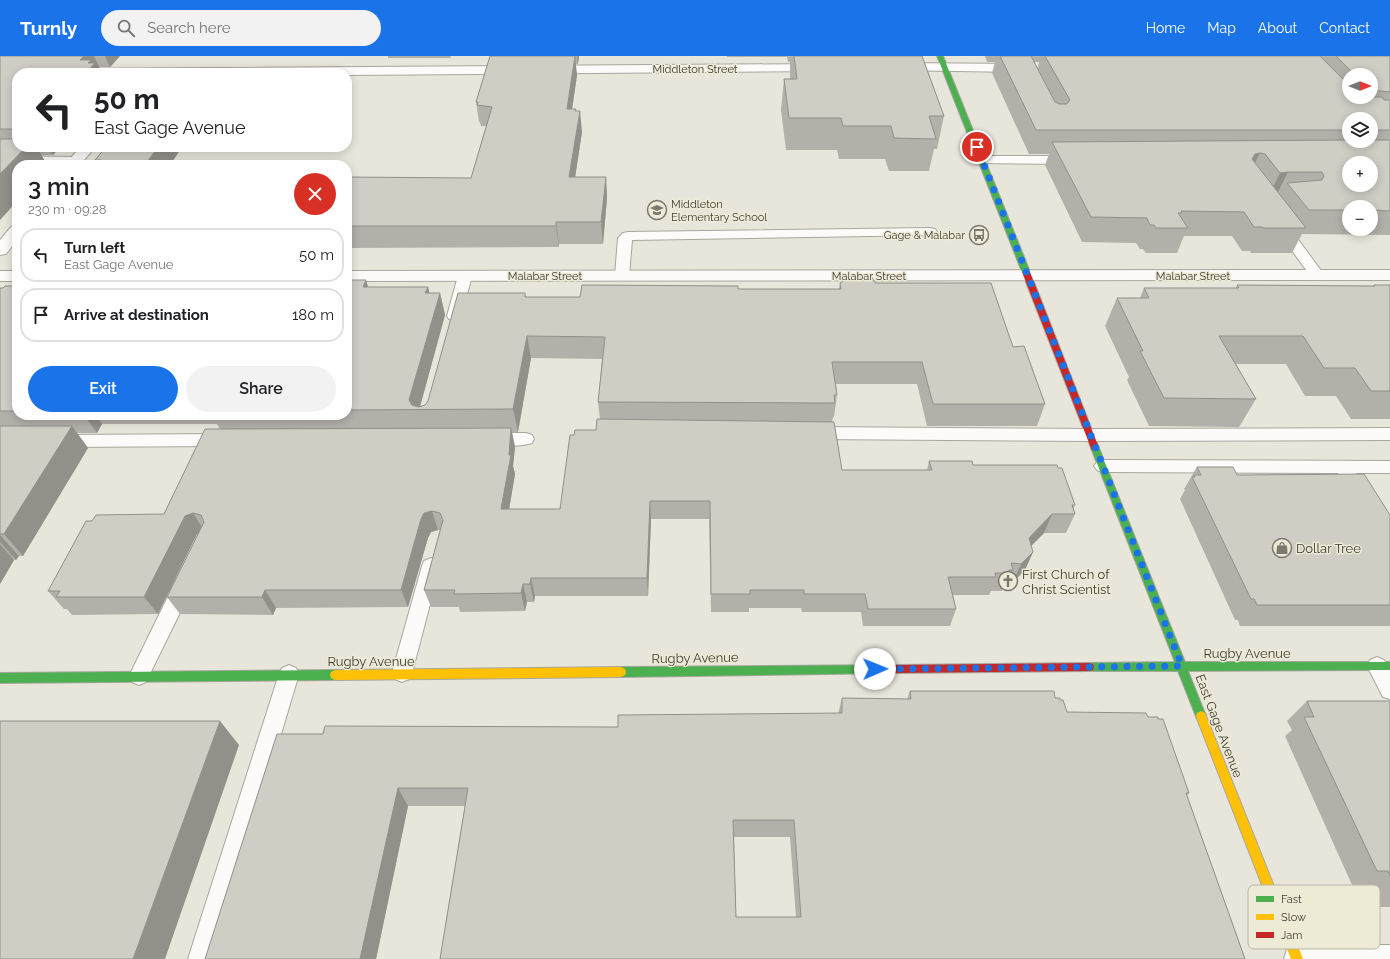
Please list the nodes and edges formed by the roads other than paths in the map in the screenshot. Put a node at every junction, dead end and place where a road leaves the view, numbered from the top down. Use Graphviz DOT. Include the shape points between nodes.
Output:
graph roads {
  1 [pos="161,62"];
  2 [pos="943,62"];
  3 [pos="156,68"];
  4 [pos="832,68"];
  5 [pos="886,68"];
  6 [pos="1031,70"];
  7 [pos="352,72"];
  8 [pos="84,152"];
  9 [pos="0,160"];
  10 [pos="12,160"];
  11 [pos="77,160"];
  12 [pos="982,160"];
  13 [pos="1086,160"];
  14 [pos="1273,216"];
  15 [pos="930,232"];
  16 [pos="12,236"];
  17 [pos="0,250"];
  18 [pos="1317,275"];
  19 [pos="1390,275"];
  20 [pos="0,276"];
  21 [pos="12,276"];
  22 [pos="352,276"];
  23 [pos="465,276"];
  24 [pos="622,276"];
  25 [pos="1029,276"];
  26 [pos="450,330"];
  27 [pos="794,433"];
  28 [pos="1390,434"];
  29 [pos="1091,435"];
  30 [pos="470,439"];
  31 [pos="526,439"];
  32 [pos="239,440"];
  33 [pos="40,441"];
  34 [pos="1103,466"];
  35 [pos="1343,467"];
  36 [pos="1390,467"];
  37 [pos="1370,511"];
  38 [pos="436,546"];
  39 [pos="191,568"];
  40 [pos="1182,666"];
  41 [pos="1383,666"];
  42 [pos="289,674"];
  43 [pos="402,674"];
  44 [pos="139,676"];
  45 [pos="0,678"];
  46 [pos="1390,690"];
  47 [pos="1267,885"];
  48 [pos="1292,949"];
  49 [pos="1390,958"];
  50 [pos="201,959"];
  51 [pos="1296,959"];
  1 -- 3 [label="street"];
  2 -- 5 [label="street"];
  2 -- 6 [label="street"];
  2 -- 12 [label="main road, East Gage Avenue"];
  4 -- 7 [label="street, Middleton Street"];
  8 -- 11 [label="street"];
  9 -- 10 [label="lane"];
  12 -- 13 [label="lane"];
  12 -- 25 [label="main road, East Gage Avenue"];
  14 -- 18 [label="lane"];
  15 -- 24 [label="lane" via="628,236 624,238"];
  16 -- 17 [label="street"];
  18 -- 19 [label="street, Malabar Street"];
  18 -- 25 [label="street, Malabar Street"];
  20 -- 21 [label="street"];
  22 -- 23 [label="street, Malabar Street"];
  23 -- 24 [label="street, Malabar Street"];
  23 -- 26 [label="lane"];
  24 -- 25 [label="street, Malabar Street"];
  25 -- 29 [label="main road, East Gage Avenue"];
  27 -- 29 [label="lane"];
  28 -- 29 [label="lane"];
  29 -- 34 [label="main road, East Gage Avenue"];
  30 -- 31 [label="lane"];
  32 -- 33 [label="lane"];
  34 -- 35 [label="lane"];
  34 -- 40 [label="main road, East Gage Avenue"];
  35 -- 36 [label="lane"];
  35 -- 37 [label="lane"];
  38 -- 43 [label="lane"];
  39 -- 44 [label="lane"];
  40 -- 41 [label="main road, Rugby Avenue"];
  40 -- 43 [label="main road, Rugby Avenue"];
  40 -- 47 [label="main road, East Gage Avenue"];
  41 -- 46 [label="lane"];
  42 -- 43 [label="main road, Rugby Avenue"];
  42 -- 44 [label="main road, Rugby Avenue"];
  42 -- 50 [label="lane"];
  44 -- 45 [label="main road, Rugby Avenue"];
  48 -- 51 [label="main road, East Gage Avenue"];
  49 -- 51 [label="lane"];
}
